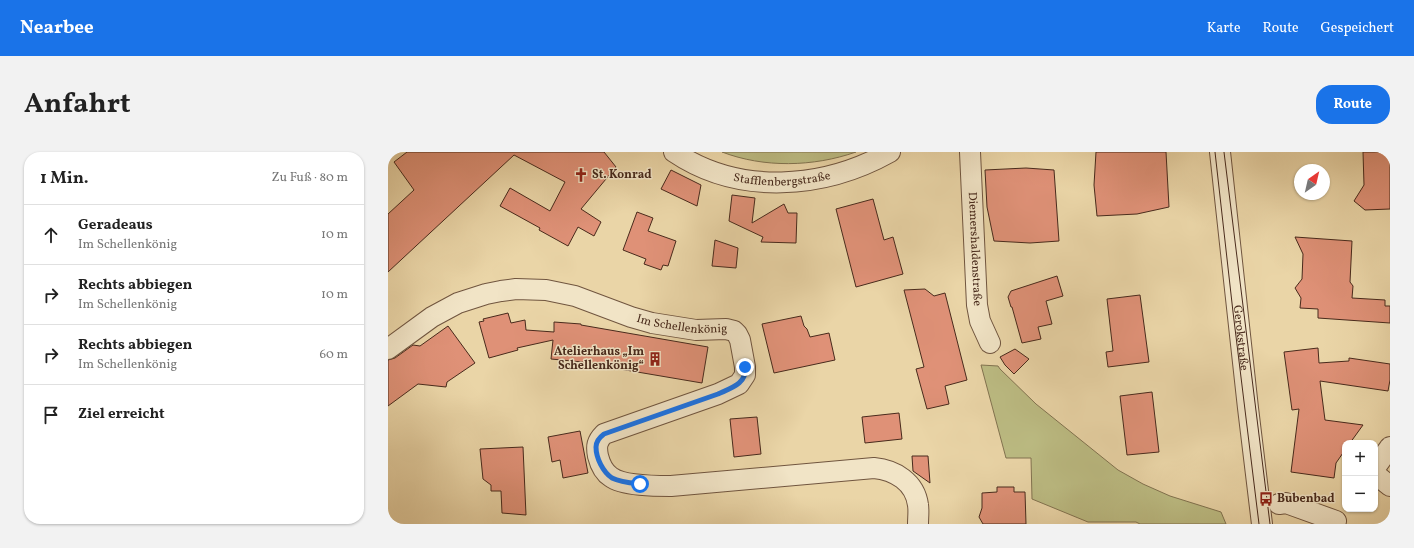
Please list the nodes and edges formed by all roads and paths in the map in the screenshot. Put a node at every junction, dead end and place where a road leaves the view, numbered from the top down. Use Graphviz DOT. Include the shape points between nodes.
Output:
graph roads {
  1 [pos="674,152"];
  2 [pos="890,152"];
  3 [pos="970,152"];
  4 [pos="1220,152"];
  5 [pos="990,343"];
  6 [pos="388,349"];
  7 [pos="1390,447"];
  8 [pos="1378,464"];
  9 [pos="1378,476"];
  10 [pos="1390,486"];
  11 [pos="1279,504"];
  12 [pos="1339,518"];
  13 [pos="918,524"];
  14 [pos="1262,524"];
  1 -- 2 [label="street, Stafflenbergstraße" via="720,174 750,181 775,183 835,175"];
  3 -- 5 [label="street, Diemershaldenstraße" via="977,305 980,321"];
  4 -- 14 [label="street, Gerokstraße"];
  6 -- 13 [label="street, Im Schellenkönig" via="432,317 458,303 486,294 516,289 568,294 631,317 674,328 731,330 740,340 746,371 742,381 718,394 604,434 597,442 596,448 606,472 624,482 671,486 884,469 898,475 910,485 918,504"];
  7 -- 8 [label="street"];
  9 -- 10 [label="street"];
  11 -- 12 [label="street" via="1286,503"];
}
